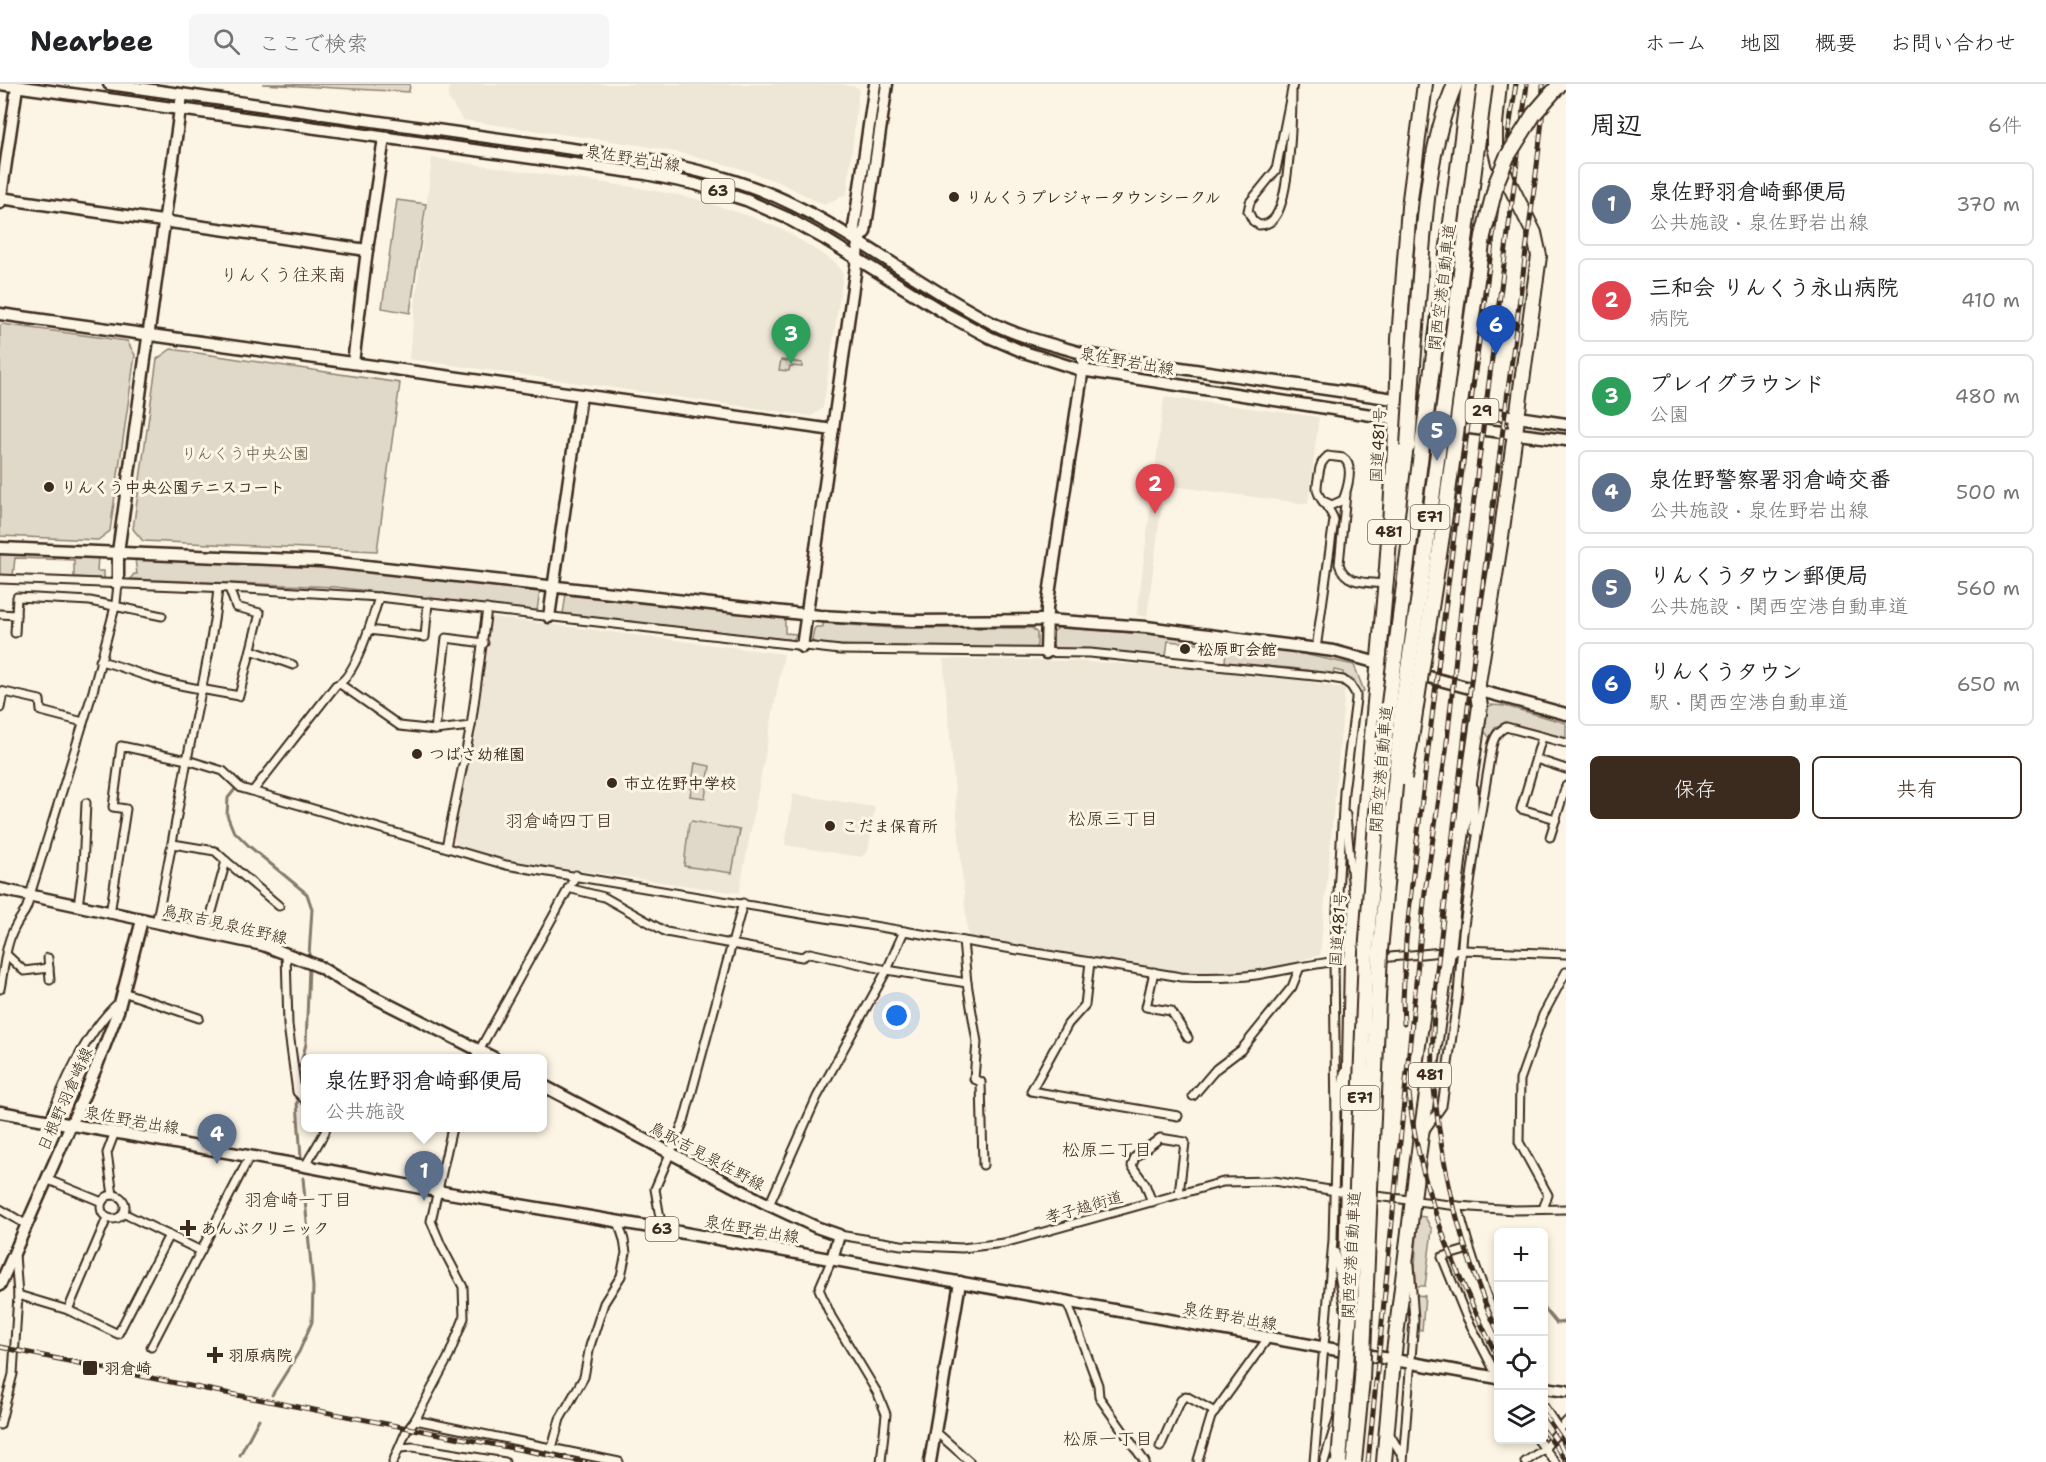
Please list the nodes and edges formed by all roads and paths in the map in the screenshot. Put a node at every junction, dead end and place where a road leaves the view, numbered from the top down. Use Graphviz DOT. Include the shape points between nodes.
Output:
graph roads {
  1 [pos="0,84"];
  2 [pos="109,84"];
  3 [pos="874,84"];
  4 [pos="887,84"];
  5 [pos="1425,84"];
  6 [pos="1455,84"];
  7 [pos="1469,84"];
  8 [pos="1485,84"];
  9 [pos="1500,84"];
  10 [pos="1560,84"];
  11 [pos="18,87"];
  12 [pos="1293,87"];
  13 [pos="182,95"];
  14 [pos="180,110"];
  15 [pos="384,138"];
  16 [pos="0,198"];
  17 [pos="0,203"];
  18 [pos="165,222"];
  19 [pos="858,240"];
  20 [pos="367,250"];
  21 [pos="857,259"];
  22 [pos="0,314"];
  23 [pos="148,334"];
  24 [pos="1085,354"];
  25 [pos="352,363"];
  26 [pos="1081,370"];
  27 [pos="581,395"];
  28 [pos="1397,400"];
  29 [pos="1517,416"];
  30 [pos="1397,419"];
  31 [pos="1566,424"];
  32 [pos="833,430"];
  33 [pos="1515,433"];
  34 [pos="1566,440"];
  35 [pos="1346,492"];
  36 [pos="1323,501"];
  37 [pos="0,548"];
  38 [pos="118,552"];
  39 [pos="0,579"];
  40 [pos="118,584"];
  41 [pos="1386,584"];
  42 [pos="554,586"];
  43 [pos="229,588"];
  44 [pos="218,589"];
  45 [pos="379,597"];
  46 [pos="428,603"];
  47 [pos="116,606"];
  48 [pos="487,609"];
  49 [pos="0,614"];
  50 [pos="806,614"];
  51 [pos="16,615"];
  52 [pos="162,616"];
  53 [pos="549,617"];
  54 [pos="1046,620"];
  55 [pos="369,630"];
  56 [pos="15,633"];
  57 [pos="484,643"];
  58 [pos="802,646"];
  59 [pos="1316,649"];
  60 [pos="250,650"];
  61 [pos="1046,653"];
  62 [pos="100,661"];
  63 [pos="1379,663"];
  64 [pos="293,665"];
  65 [pos="340,684"];
  66 [pos="202,689"];
  67 [pos="1477,690"];
  68 [pos="1,692"];
  69 [pos="0,708"];
  70 [pos="1566,714"];
  71 [pos="83,722"];
  72 [pos="471,726"];
  73 [pos="435,730"];
  74 [pos="1385,735"];
  75 [pos="1542,737"];
  76 [pos="1566,743"];
  77 [pos="1536,759"];
  78 [pos="187,760"];
  79 [pos="1472,762"];
  80 [pos="1566,769"];
  81 [pos="1566,786"];
  82 [pos="253,791"];
  83 [pos="1344,792"];
  84 [pos="86,803"];
  85 [pos="1563,807"];
  86 [pos="1393,813"];
  87 [pos="1556,819"];
  88 [pos="1550,837"];
  89 [pos="1476,842"];
  90 [pos="173,844"];
  91 [pos="446,847"];
  92 [pos="226,861"];
  93 [pos="576,875"];
  94 [pos="0,880"];
  95 [pos="568,888"];
  96 [pos="0,889"];
  97 [pos="30,895"];
  98 [pos="743,903"];
  99 [pos="78,906"];
  100 [pos="279,906"];
  101 [pos="110,914"];
  102 [pos="142,920"];
  103 [pos="1355,921"];
  104 [pos="156,923"];
  105 [pos="904,931"];
  106 [pos="206,933"];
  107 [pos="963,941"];
  108 [pos="731,943"];
  109 [pos="1463,950"];
  110 [pos="1448,951"];
  111 [pos="286,953"];
  112 [pos="1566,954"];
  113 [pos="48,958"];
  114 [pos="4,959"];
  115 [pos="1334,960"];
  116 [pos="1352,960"];
  117 [pos="1090,962"];
  118 [pos="1300,968"];
  119 [pos="49,969"];
  120 [pos="886,970"];
  121 [pos="1154,972"];
  122 [pos="1566,972"];
  123 [pos="50,980"];
  124 [pos="967,983"];
  125 [pos="0,989"];
  126 [pos="122,996"];
  127 [pos="199,1018"];
  128 [pos="1188,1038"];
  129 [pos="1350,1041"];
  130 [pos="476,1054"];
  131 [pos="547,1087"];
  132 [pos="301,1096"];
  133 [pos="1193,1096"];
  134 [pos="0,1112"];
  135 [pos="1178,1116"];
  136 [pos="49,1121"];
  137 [pos="1336,1124"];
  138 [pos="71,1125"];
  139 [pos="114,1132"];
  140 [pos="325,1132"];
  141 [pos="451,1132"];
  142 [pos="1421,1135"];
  143 [pos="670,1152"];
  144 [pos="250,1156"];
  145 [pos="983,1165"];
  146 [pos="305,1166"];
  147 [pos="46,1179"];
  148 [pos="437,1191"];
  149 [pos="1341,1192"];
  150 [pos="1179,1194"];
  151 [pos="113,1195"];
  152 [pos="1414,1200"];
  153 [pos="102,1202"];
  154 [pos="1152,1202"];
  155 [pos="769,1205"];
  156 [pos="1458,1206"];
  157 [pos="0,1209"];
  158 [pos="1544,1209"];
  159 [pos="1566,1209"];
  160 [pos="123,1213"];
  161 [pos="107,1218"];
  162 [pos="618,1221"];
  163 [pos="27,1225"];
  164 [pos="662,1229"];
  165 [pos="169,1235"];
  166 [pos="839,1235"];
  167 [pos="1408,1239"];
  168 [pos="1333,1240"];
  169 [pos="1469,1249"];
  170 [pos="15,1251"];
  171 [pos="201,1251"];
  172 [pos="1436,1253"];
  173 [pos="832,1259"];
  174 [pos="960,1282"];
  175 [pos="0,1285"];
  176 [pos="18,1295"];
  177 [pos="1067,1301"];
  178 [pos="68,1310"];
  179 [pos="1346,1312"];
  180 [pos="1494,1314"];
  181 [pos="1268,1338"];
  182 [pos="151,1347"];
  183 [pos="1324,1348"];
  184 [pos="1343,1352"];
  185 [pos="1393,1360"];
  186 [pos="1412,1363"];
  187 [pos="1481,1366"];
  188 [pos="1494,1370"];
  189 [pos="1494,1377"];
  190 [pos="1548,1389"];
  191 [pos="1566,1391"];
  192 [pos="1215,1412"];
  193 [pos="1548,1413"];
  194 [pos="1338,1414"];
  195 [pos="415,1420"];
  196 [pos="1566,1422"];
  197 [pos="0,1425"];
  198 [pos="1387,1428"];
  199 [pos="935,1431"];
  200 [pos="1559,1431"];
  201 [pos="1566,1440"];
  202 [pos="1542,1444"];
  203 [pos="1160,1447"];
  204 [pos="400,1448"];
  205 [pos="552,1448"];
  206 [pos="1545,1449"];
  207 [pos="480,1460"];
  208 [pos="1198,1460"];
  209 [pos="1403,1460"];
  210 [pos="393,1462"];
  211 [pos="505,1462"];
  212 [pos="619,1462"];
  213 [pos="881,1462"];
  214 [pos="930,1462"];
  215 [pos="970,1462"];
  216 [pos="1145,1462"];
  217 [pos="1314,1462"];
  218 [pos="1324,1462"];
  219 [pos="1334,1462"];
  220 [pos="1339,1462"];
  221 [pos="1354,1462"];
  222 [pos="1384,1462"];
  223 [pos="1524,1462"];
  224 [pos="1555,1462"];
  1 -- 11 [label="main road, 泉佐野岩出線 / 63"];
  2 -- 13 [label="main road, 泉佐野岩出線 / 63"];
  3 -- 19 [label="main road" via="854,228"];
  4 -- 19 [label="main road" via="865,232"];
  5 -- 28 [label="highway, 481" via="1409,207"];
  6 -- 74 [label="highway, bridge" via="1437,134 1428,188"];
  7 -- 74 [label="highway, 関西空港自動車道 / E71, bridge"];
  8 -- 86 [label="highway, 関西空港自動車道 / E71, bridge" via="1402,709"];
  9 -- 29 [label="highway, 481" via="1495,123 1498,163 1534,233 1539,256"];
  10 -- 86 [label="highway, bridge" via="1534,114 1507,157 1483,236 1417,704 1406,770"];
  11 -- 14 [label="main road, 泉佐野岩出線 / 63"];
  11 -- 16 [label="main road"];
  12 -- 12 [label="street" via="1282,202 1275,217 1259,225 1248,211 1250,202 1276,170"];
  13 -- 14 [label="main road"];
  13 -- 19 [label="main road, 泉佐野岩出線 / 63" via="651,160 703,171 750,185"];
  14 -- 15 [label="main road, 泉佐野岩出線 / 63"];
  14 -- 18 [label="main road"];
  15 -- 20 [label="main road"];
  15 -- 21 [label="main road, 泉佐野岩出線 / 63" via="694,184 787,218"];
  16 -- 17 [label="main road"];
  16 -- 18 [label="main road"];
  18 -- 20 [label="main road"];
  18 -- 23 [label="main road"];
  19 -- 21 [label="main road"];
  19 -- 24 [label="main road, 泉佐野岩出線 / 63" via="995,324"];
  20 -- 25 [label="main road"];
  21 -- 26 [label="main road, 泉佐野岩出線 / 63" via="989,337"];
  21 -- 32 [label="main road"];
  22 -- 23 [label="main road"];
  23 -- 25 [label="main road"];
  23 -- 38 [label="main road"];
  24 -- 26 [label="main road"];
  24 -- 28 [label="main road, 泉佐野岩出線 / 63"];
  25 -- 27 [label="main road"];
  26 -- 30 [label="main road, 泉佐野岩出線 / 63"];
  26 -- 54 [label="main road"];
  27 -- 32 [label="main road"];
  27 -- 42 [label="main road"];
  28 -- 29 [label="main road, 29"];
  28 -- 30 [label="highway, 国道481号 / 481"];
  29 -- 31 [label="main road, 29"];
  29 -- 33 [label="highway, 481"];
  30 -- 33 [label="main road, 29"];
  30 -- 41 [label="highway, 国道481号 / 481"];
  32 -- 50 [label="main road"];
  33 -- 34 [label="main road, 29"];
  33 -- 67 [label="highway, 481"];
  35 -- 36 [label="street" via="1338,503"];
  35 -- 36 [label="street" via="1347,463 1328,456 1320,466 1317,490"];
  35 -- 41 [label="street" via="1341,572 1352,580"];
  36 -- 59 [label="street" via="1334,520"];
  37 -- 38 [label="main road"];
  38 -- 40 [label="main road"];
  38 -- 42 [label="main road" via="321,561"];
  39 -- 40 [label="street"];
  40 -- 44 [label="street"];
  40 -- 47 [label="street"];
  41 -- 63 [label="highway, 国道481号 / 481"];
  42 -- 50 [label="main road"];
  42 -- 53 [label="main road"];
  43 -- 44 [label="street"];
  43 -- 45 [label="street"];
  43 -- 60 [label="street" via="236,607 260,613"];
  44 -- 66 [label="street"];
  45 -- 46 [label="street"];
  45 -- 55 [label="street"];
  46 -- 48 [label="street"];
  46 -- 55 [label="street" via="425,637"];
  47 -- 51 [label="street" via="17,597"];
  47 -- 52 [label="street"];
  47 -- 62 [label="street"];
  48 -- 53 [label="street"];
  48 -- 57 [label="street"];
  49 -- 51 [label="street"];
  50 -- 54 [label="main road" via="912,621"];
  50 -- 58 [label="main road"];
  51 -- 56 [label="street"];
  53 -- 58 [label="street"];
  54 -- 59 [label="main road" via="1146,627"];
  54 -- 61 [label="main road"];
  55 -- 65 [label="street" via="354,665"];
  57 -- 72 [label="street"];
  57 -- 73 [label="street" via="446,638"];
  58 -- 61 [label="street"];
  59 -- 63 [label="main road"];
  60 -- 64 [label="street"];
  60 -- 66 [label="street" via="239,696"];
  61 -- 83 [label="street" via="1343,680 1356,694"];
  62 -- 66 [label="street"];
  62 -- 71 [label="street"];
  63 -- 67 [label="main road"];
  63 -- 103 [label="highway, 国道481号 / 481"];
  65 -- 73 [label="street" via="400,726"];
  65 -- 82 [label="street"];
  66 -- 78 [label="street"];
  67 -- 70 [label="main road"];
  67 -- 79 [label="highway, 481" via="1480,706"];
  68 -- 69 [label="street"];
  68 -- 71 [label="street" via="40,700 41,711"];
  71 -- 97 [label="street"];
  72 -- 73 [label="street"];
  72 -- 91 [label="street"];
  74 -- 220 [label="highway, 関西空港自動車道 / E71, bridge" via="1366,952 1355,1239"];
  75 -- 76 [label="street"];
  75 -- 77 [label="street"];
  75 -- 89 [label="street" via="1506,728 1498,731"];
  77 -- 80 [label="street"];
  77 -- 87 [label="street" via="1521,809"];
  78 -- 82 [label="street" via="223,771 241,788"];
  78 -- 90 [label="street"];
  78 -- 101 [label="street" via="122,746 112,807 126,809"];
  79 -- 89 [label="street"];
  79 -- 110 [label="highway, 481"];
  81 -- 85 [label="street"];
  82 -- 91 [label="street"];
  83 -- 103 [label="street"];
  83 -- 115 [label="street"];
  84 -- 99 [label="street"];
  85 -- 87 [label="street"];
  86 -- 221 [label="highway, 関西空港自動車道 / E71, bridge" via="1379,963 1362,1379"];
  87 -- 88 [label="street"];
  89 -- 109 [label="street"];
  90 -- 92 [label="street" via="215,851"];
  90 -- 104 [label="street"];
  91 -- 93 [label="street" via="506,865"];
  92 -- 100 [label="street"];
  92 -- 106 [label="street"];
  93 -- 95 [label="street"];
  93 -- 98 [label="street"];
  94 -- 96 [label="street"];
  95 -- 108 [label="street" via="604,897 666,932"];
  95 -- 130 [label="street"];
  96 -- 97 [label="main road, 鳥取吉見泉佐野線"];
  97 -- 99 [label="main road, 鳥取吉見泉佐野線"];
  97 -- 114 [label="street"];
  98 -- 105 [label="street"];
  98 -- 108 [label="street"];
  99 -- 101 [label="main road, 鳥取吉見泉佐野線"];
  101 -- 102 [label="main road, 鳥取吉見泉佐野線"];
  102 -- 104 [label="main road, 鳥取吉見泉佐野線"];
  102 -- 126 [label="main road, 日根野羽倉崎線"];
  103 -- 116 [label="highway, 国道481号 / 481"];
  104 -- 106 [label="main road, 鳥取吉見泉佐野線"];
  105 -- 107 [label="street"];
  105 -- 120 [label="street"];
  106 -- 111 [label="main road, 鳥取吉見泉佐野線"];
  107 -- 117 [label="street"];
  107 -- 124 [label="street"];
  108 -- 120 [label="street" via="802,957 810,953"];
  108 -- 143 [label="street" via="684,1120"];
  109 -- 110 [label="street"];
  109 -- 112 [label="street"];
  109 -- 142 [label="street" via="1442,1106"];
  110 -- 116 [label="street"];
  110 -- 142 [label="highway, 481"];
  111 -- 130 [label="main road, 鳥取吉見泉佐野線" via="318,966"];
  111 -- 132 [label="street" via="288,1025 297,1092"];
  113 -- 119 [label="street"];
  114 -- 119 [label="street" via="24,971"];
  114 -- 125 [label="street"];
  115 -- 116 [label="street"];
  115 -- 118 [label="street"];
  115 -- 137 [label="street"];
  116 -- 129 [label="highway, 国道481号 / 481"];
  117 -- 121 [label="street"];
  117 -- 135 [label="street" via="1085,1005 1068,1024 1031,1091"];
  118 -- 121 [label="street" via="1210,978"];
  118 -- 133 [label="street" via="1292,987 1240,1050"];
  119 -- 123 [label="street"];
  120 -- 124 [label="street"];
  120 -- 155 [label="street" via="817,1097"];
  121 -- 128 [label="street" via="1146,1006 1172,1011"];
  122 -- 158 [label="street" via="1543,1015 1520,1080 1519,1142 1548,1195"];
  124 -- 145 [label="street" via="978,1042 974,1079 981,1082"];
  126 -- 127 [label="street"];
  126 -- 136 [label="street" via="99,1024 64,1083"];
  126 -- 138 [label="main road, 日根野羽倉崎線"];
  129 -- 137 [label="street"];
  129 -- 149 [label="highway, 国道481号 / 481"];
  131 -- 143 [label="main road, 鳥取吉見泉佐野線"];
  134 -- 136 [label="main road, 泉佐野岩出線 / 63"];
  136 -- 138 [label="main road, 泉佐野岩出線 / 63"];
  137 -- 149 [label="street"];
  138 -- 139 [label="main road, 泉佐野岩出線 / 63"];
  138 -- 147 [label="main road, 日根野羽倉崎線"];
  139 -- 144 [label="main road, 泉佐野岩出線 / 63"];
  139 -- 151 [label="street" via="106,1153"];
  140 -- 146 [label="street"];
  141 -- 148 [label="street"];
  142 -- 152 [label="highway, 481"];
  143 -- 155 [label="main road, 鳥取吉見泉佐野線"];
  143 -- 164 [label="street" via="655,1189"];
  144 -- 146 [label="main road, 泉佐野岩出線 / 63"];
  144 -- 171 [label="street"];
  146 -- 148 [label="main road, 泉佐野岩出線 / 63"];
  147 -- 153 [label="street"];
  147 -- 163 [label="main road, 日根野羽倉崎線"];
  148 -- 162 [label="main road, 泉佐野岩出線 / 63"];
  148 -- 195 [label="street" via="431,1221 463,1287 464,1318"];
  149 -- 150 [label="street, 孝子越街道" via="1274,1181 1223,1182"];
  149 -- 152 [label="street, 孝子越街道"];
  149 -- 168 [label="street"];
  149 -- 179 [label="highway, 国道481号 / 481"];
  150 -- 154 [label="street, 孝子越街道"];
  150 -- 154 [label="street" via="1185,1142 1160,1138 1135,1157 1132,1166"];
  151 -- 153 [label="street"];
  151 -- 160 [label="street" via="123,1201"];
  152 -- 156 [label="street, 孝子越街道"];
  152 -- 167 [label="highway, 481"];
  153 -- 161 [label="street"];
  154 -- 166 [label="street, 孝子越街道" via="1004,1243 962,1248 901,1245"];
  155 -- 166 [label="main road, 鳥取吉見泉佐野線"];
  156 -- 158 [label="street, 孝子越街道"];
  156 -- 169 [label="street"];
  157 -- 163 [label="street"];
  158 -- 159 [label="street, 孝子越街道"];
  160 -- 161 [label="street" via="118,1218"];
  160 -- 165 [label="street"];
  161 -- 178 [label="street"];
  162 -- 164 [label="main road, 泉佐野岩出線 / 63"];
  162 -- 205 [label="street" via="626,1253 621,1276 604,1303 585,1377 560,1419"];
  163 -- 170 [label="main road, 日根野羽倉崎線"];
  164 -- 173 [label="main road, 泉佐野岩出線 / 63"];
  165 -- 171 [label="street"];
  165 -- 178 [label="street" via="118,1334"];
  166 -- 173 [label="main road"];
  167 -- 185 [label="highway, 481"];
  167 -- 186 [label="street" via="1414,1320"];
  168 -- 179 [label="street"];
  168 -- 183 [label="street"];
  169 -- 180 [label="street"];
  169 -- 188 [label="street" via="1442,1257 1466,1317"];
  170 -- 175 [label="main road, 日根野羽倉崎線"];
  170 -- 176 [label="street"];
  171 -- 182 [label="street"];
  172 -- 187 [label="street" via="1483,1357"];
  173 -- 174 [label="main road, 泉佐野岩出線 / 63"];
  173 -- 213 [label="street" via="819,1289 886,1414"];
  174 -- 177 [label="main road, 泉佐野岩出線 / 63"];
  174 -- 199 [label="main road"];
  176 -- 178 [label="street"];
  176 -- 197 [label="street" via="13,1374"];
  177 -- 181 [label="main road, 泉佐野岩出線 / 63"];
  177 -- 216 [label="street" via="1099,1397"];
  179 -- 184 [label="highway, 国道481号 / 481"];
  181 -- 183 [label="main road, 泉佐野岩出線 / 63"];
  181 -- 192 [label="street"];
  183 -- 184 [label="main road, 泉佐野岩出線 / 63"];
  183 -- 217 [label="street"];
  184 -- 185 [label="main road, 泉佐野岩出線 / 63"];
  184 -- 194 [label="highway, 国道481号 / 481"];
  185 -- 186 [label="main road, 泉佐野岩出線 / 63"];
  185 -- 198 [label="highway, 481"];
  186 -- 189 [label="main road, 泉佐野岩出線 / 63"];
  186 -- 209 [label="street"];
  190 -- 191 [label="main road"];
  192 -- 203 [label="street" via="1186,1396 1180,1400"];
  192 -- 208 [label="street"];
  193 -- 200 [label="street"];
  194 -- 218 [label="street"];
  194 -- 219 [label="highway, 国道481号 / 481"];
  195 -- 204 [label="street"];
  195 -- 205 [label="street"];
  196 -- 200 [label="street"];
  198 -- 209 [label="street"];
  198 -- 222 [label="highway, 481"];
  199 -- 214 [label="main road"];
  199 -- 215 [label="street"];
  200 -- 201 [label="street"];
  200 -- 206 [label="street"];
  202 -- 206 [label="street"];
  204 -- 207 [label="street"];
  204 -- 210 [label="street"];
  205 -- 212 [label="street"];
  206 -- 223 [label="street"];
  206 -- 224 [label="street"];
  207 -- 211 [label="street"];
}
